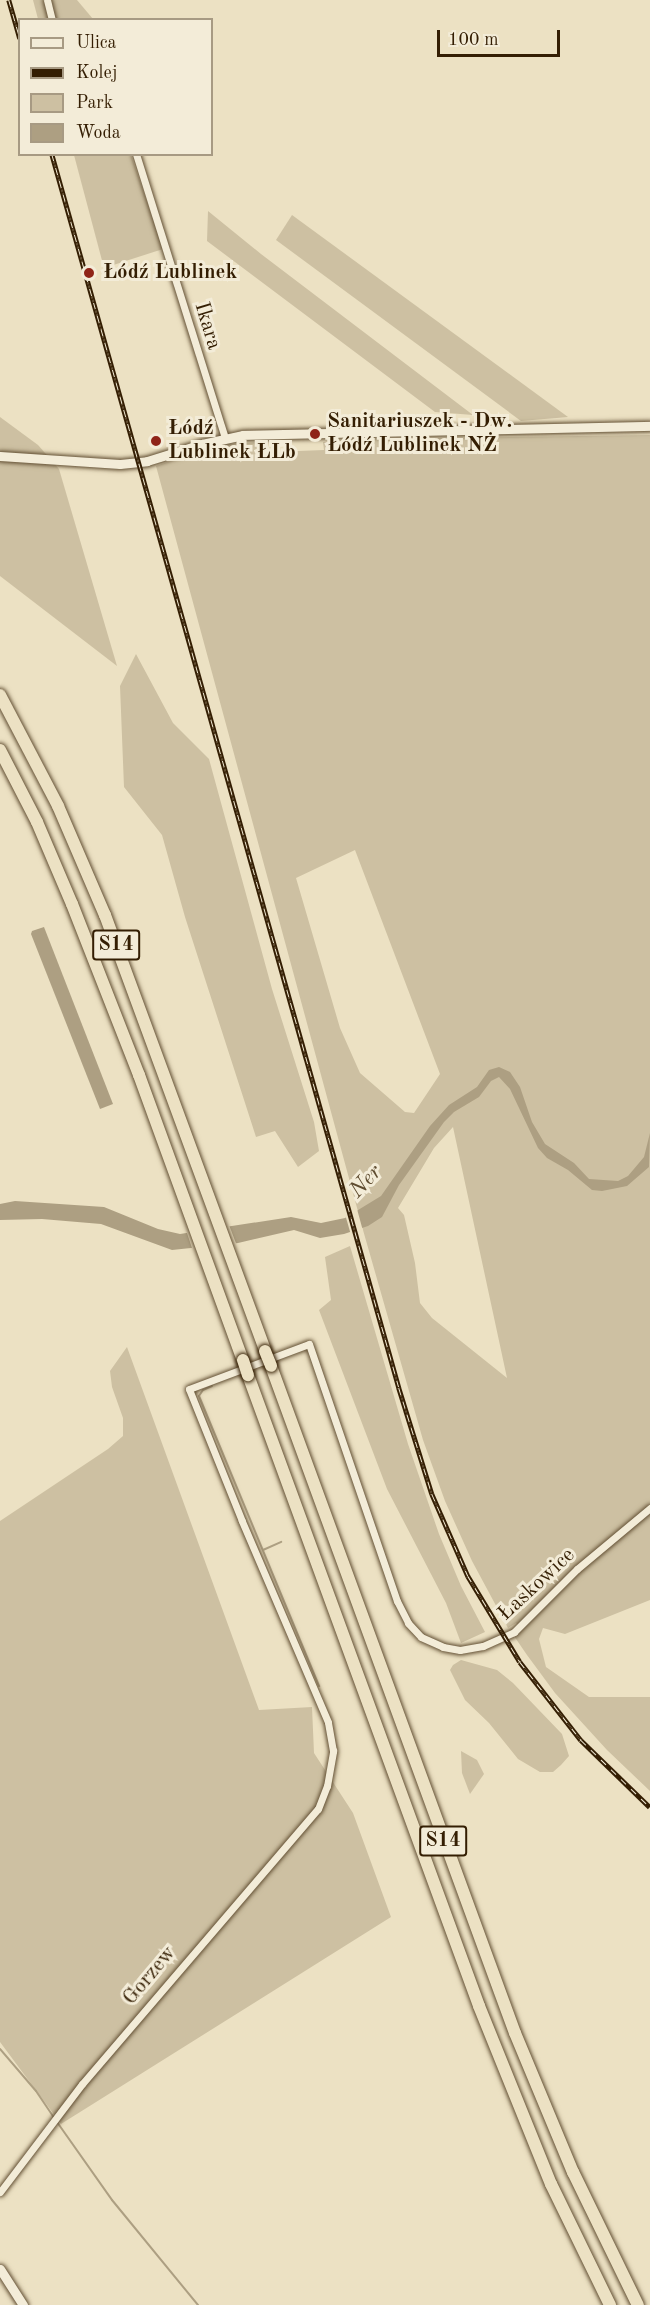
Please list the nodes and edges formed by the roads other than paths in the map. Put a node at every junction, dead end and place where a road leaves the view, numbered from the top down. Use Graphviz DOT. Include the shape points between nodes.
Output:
graph roads {
  1 [pos="47,0"];
  2 [pos="52,18"];
  3 [pos="137,156"];
  4 [pos="650,426"];
  5 [pos="225,438"];
  6 [pos="0,456"];
  7 [pos="0,695"];
  8 [pos="0,750"];
  9 [pos="650,1508"];
  10 [pos="432,1644"];
  11 [pos="0,2192"];
  12 [pos="0,2269"];
  13 [pos="23,2305"];
  14 [pos="610,2305"];
  15 [pos="639,2305"];
  1 -- 2 [label="street"];
  3 -- 5 [label="street, Ikara"];
  4 -- 5 [label="street"];
  5 -- 6 [label="street" via="126,464"];
  7 -- 15 [label="highway, S14, bridge" via="58,806 105,915 515,2033 573,2172"];
  8 -- 14 [label="highway, S14, bridge" via="37,822 72,904 189,1210 483,2016 551,2184"];
  9 -- 10 [label="street, Łaskowice" via="577,1569 527,1622 508,1635 483,1646 460,1650"];
  10 -- 11 [label="street, Gorzew" via="408,1623 397,1601 309,1344 189,1389 328,1722 333,1751 327,1786 318,1809 82,2084"];
  12 -- 13 [label="street"];
}
